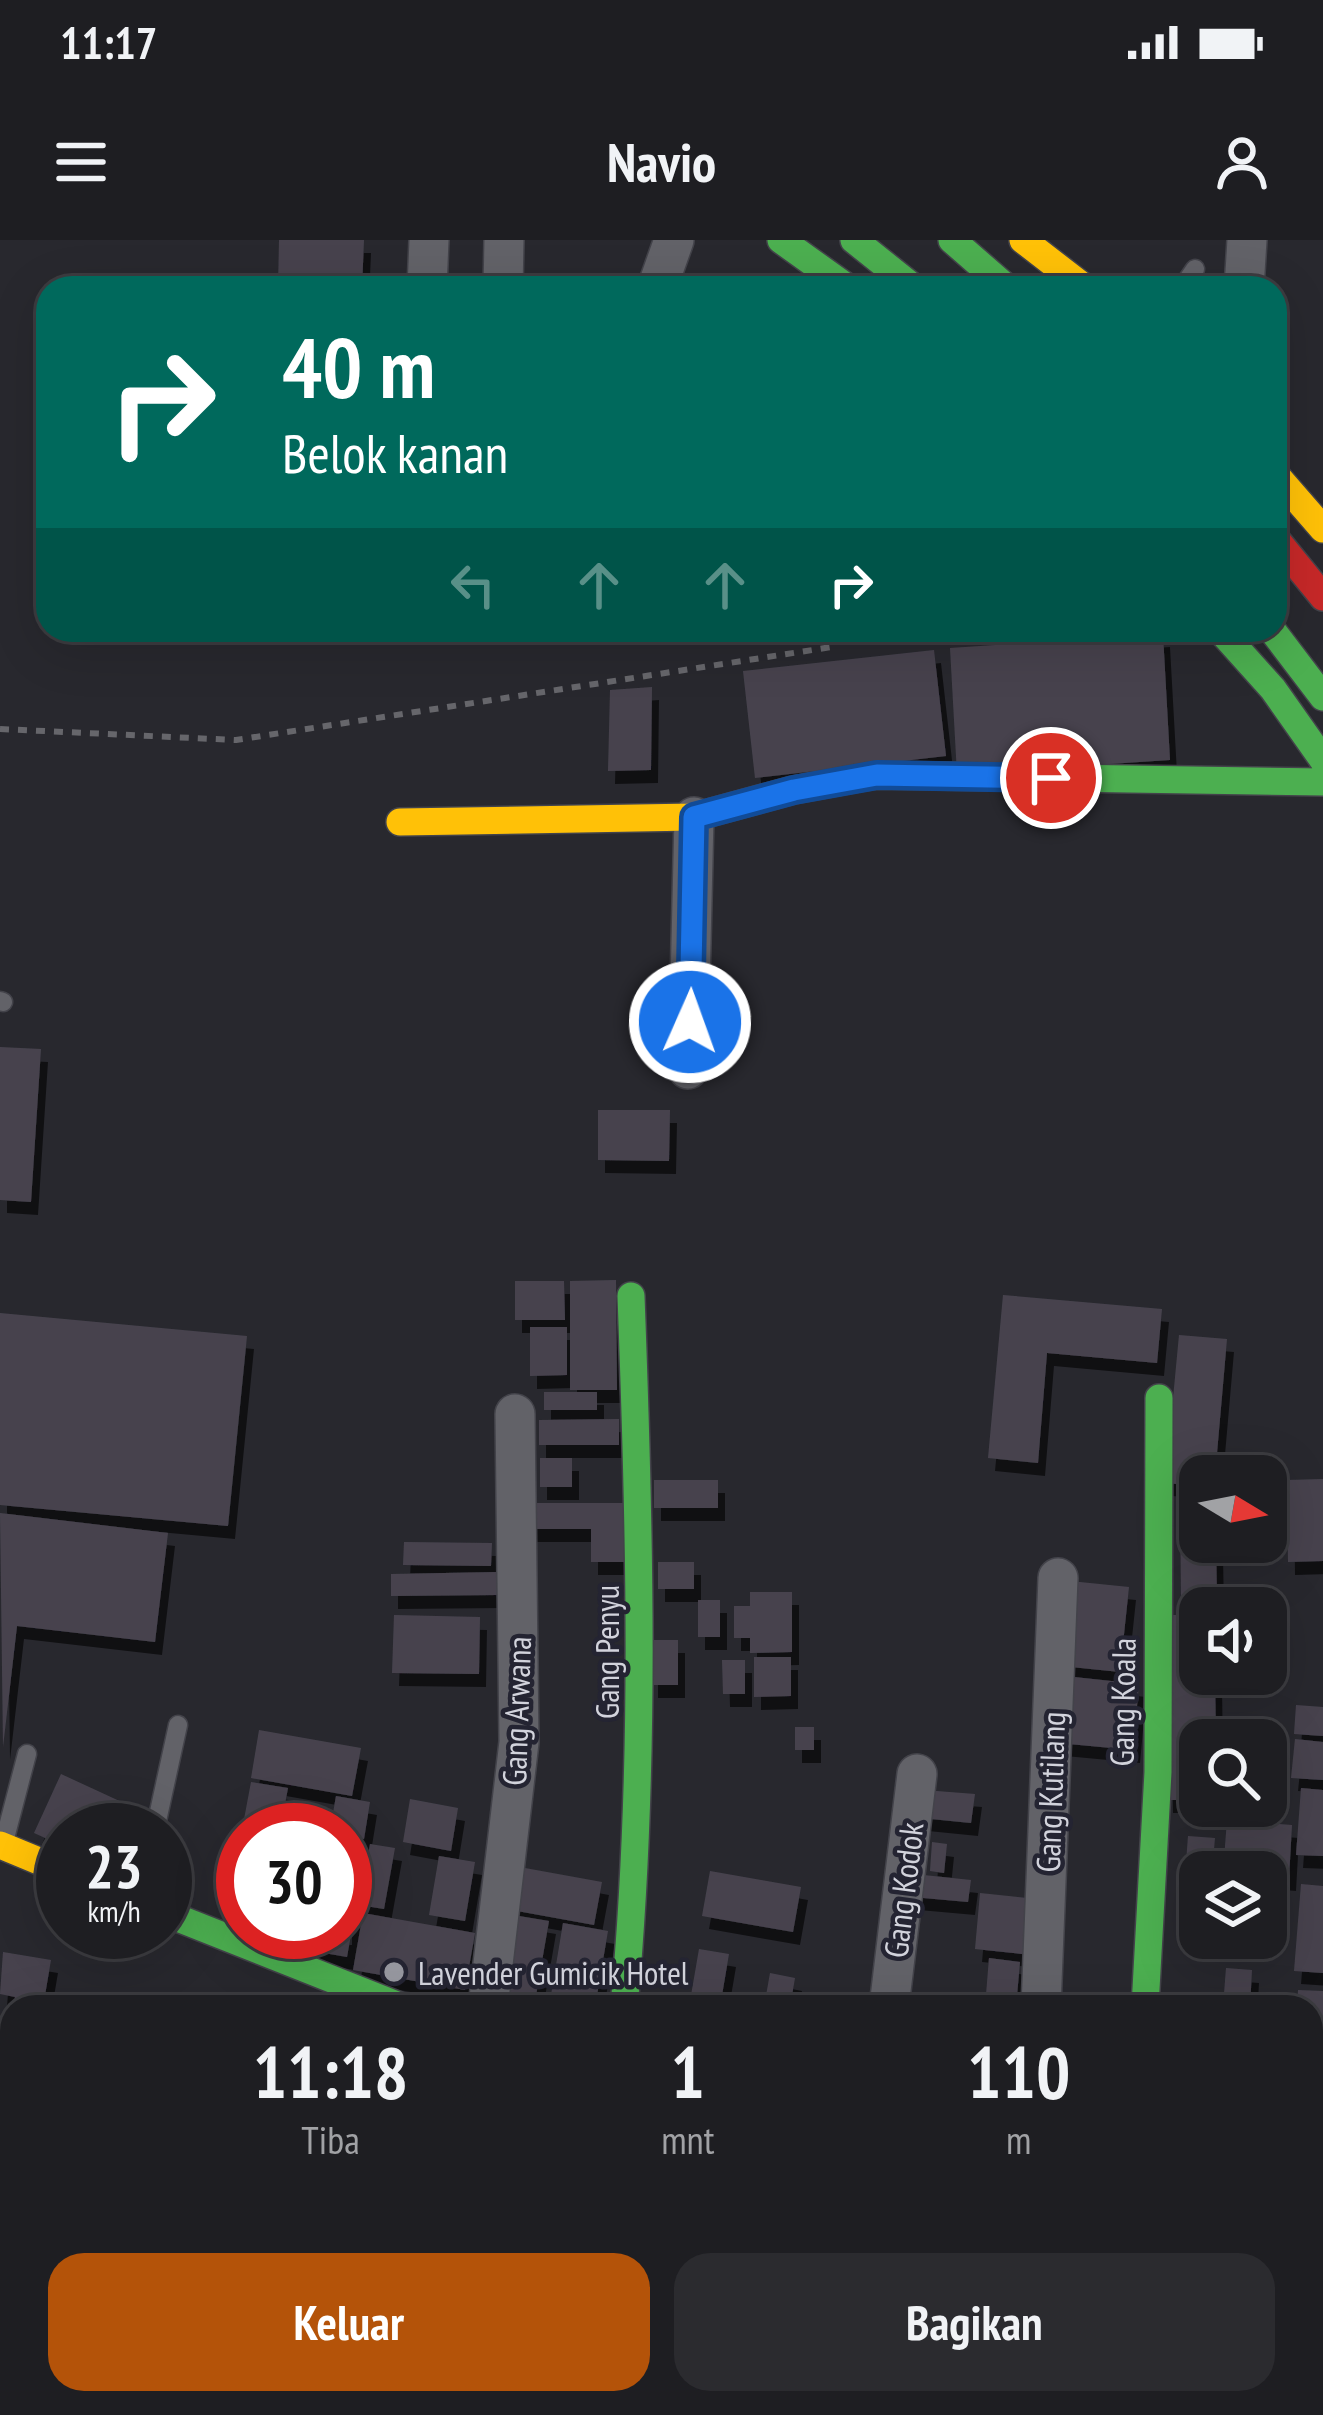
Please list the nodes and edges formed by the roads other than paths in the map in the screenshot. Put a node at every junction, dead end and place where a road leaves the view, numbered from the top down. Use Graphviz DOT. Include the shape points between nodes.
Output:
graph roads {
  1 [pos="429,240"];
  2 [pos="504,240"];
  3 [pos="674,240"];
  4 [pos="782,240"];
  5 [pos="854,240"];
  6 [pos="952,240"];
  7 [pos="1023,240"];
  8 [pos="1246,240"];
  9 [pos="1195,269"];
  10 [pos="428,276"];
  11 [pos="503,276"];
  12 [pos="661,276"];
  13 [pos="832,276"];
  14 [pos="899,276"];
  15 [pos="993,276"];
  16 [pos="1070,276"];
  17 [pos="1190,276"];
  18 [pos="1244,276"];
  19 [pos="1287,489"];
  20 [pos="1323,530"];
  21 [pos="1287,553"];
  22 [pos="1323,597"];
  23 [pos="1231,642"];
  24 [pos="1281,642"];
  25 [pos="1323,697"];
  26 [pos="1323,760"];
  27 [pos="1323,782"];
  28 [pos="694,817"];
  29 [pos="400,822"];
  30 [pos="688,1069"];
  31 [pos="632,1295"];
  32 [pos="1160,1398"];
  33 [pos="515,1414"];
  34 [pos="1058,1577"];
  35 [pos="178,1725"];
  36 [pos="27,1754"];
  37 [pos="917,1774"];
  38 [pos="161,1803"];
  39 [pos="1,1845"];
  40 [pos="36,1860"];
  41 [pos="192,1923"];
  42 [pos="372,1995"];
  43 [pos="489,1995"];
  44 [pos="625,1995"];
  45 [pos="891,1995"];
  46 [pos="1041,1995"];
  47 [pos="1146,1995"];
  1 -- 10 [label="street"];
  2 -- 11 [label="street"];
  3 -- 12 [label="street"];
  4 -- 13 [label="main road"];
  5 -- 14 [label="main road"];
  6 -- 15 [label="main road"];
  7 -- 16 [label="main road"];
  8 -- 18 [label="street"];
  9 -- 17 [label="lane"];
  19 -- 20 [label="main road"];
  21 -- 22 [label="main road"];
  23 -- 26 [label="main road"];
  24 -- 25 [label="main road"];
  27 -- 28 [label="main road" via="877,775"];
  28 -- 29 [label="main road"];
  28 -- 30 [label="street"];
  31 -- 44 [label="main road, Gang Penyu" via="643,1744"];
  32 -- 47 [label="main road, Gang Koala" via="1158,1772"];
  33 -- 43 [label="street, Gang Arwana" via="519,1742"];
  34 -- 46 [label="street, Gang Kutilang"];
  35 -- 38 [label="lane"];
  36 -- 39 [label="lane"];
  37 -- 45 [label="street, Gang Kodok"];
  39 -- 40 [label="main road"];
  41 -- 42 [label="main road"];
}
